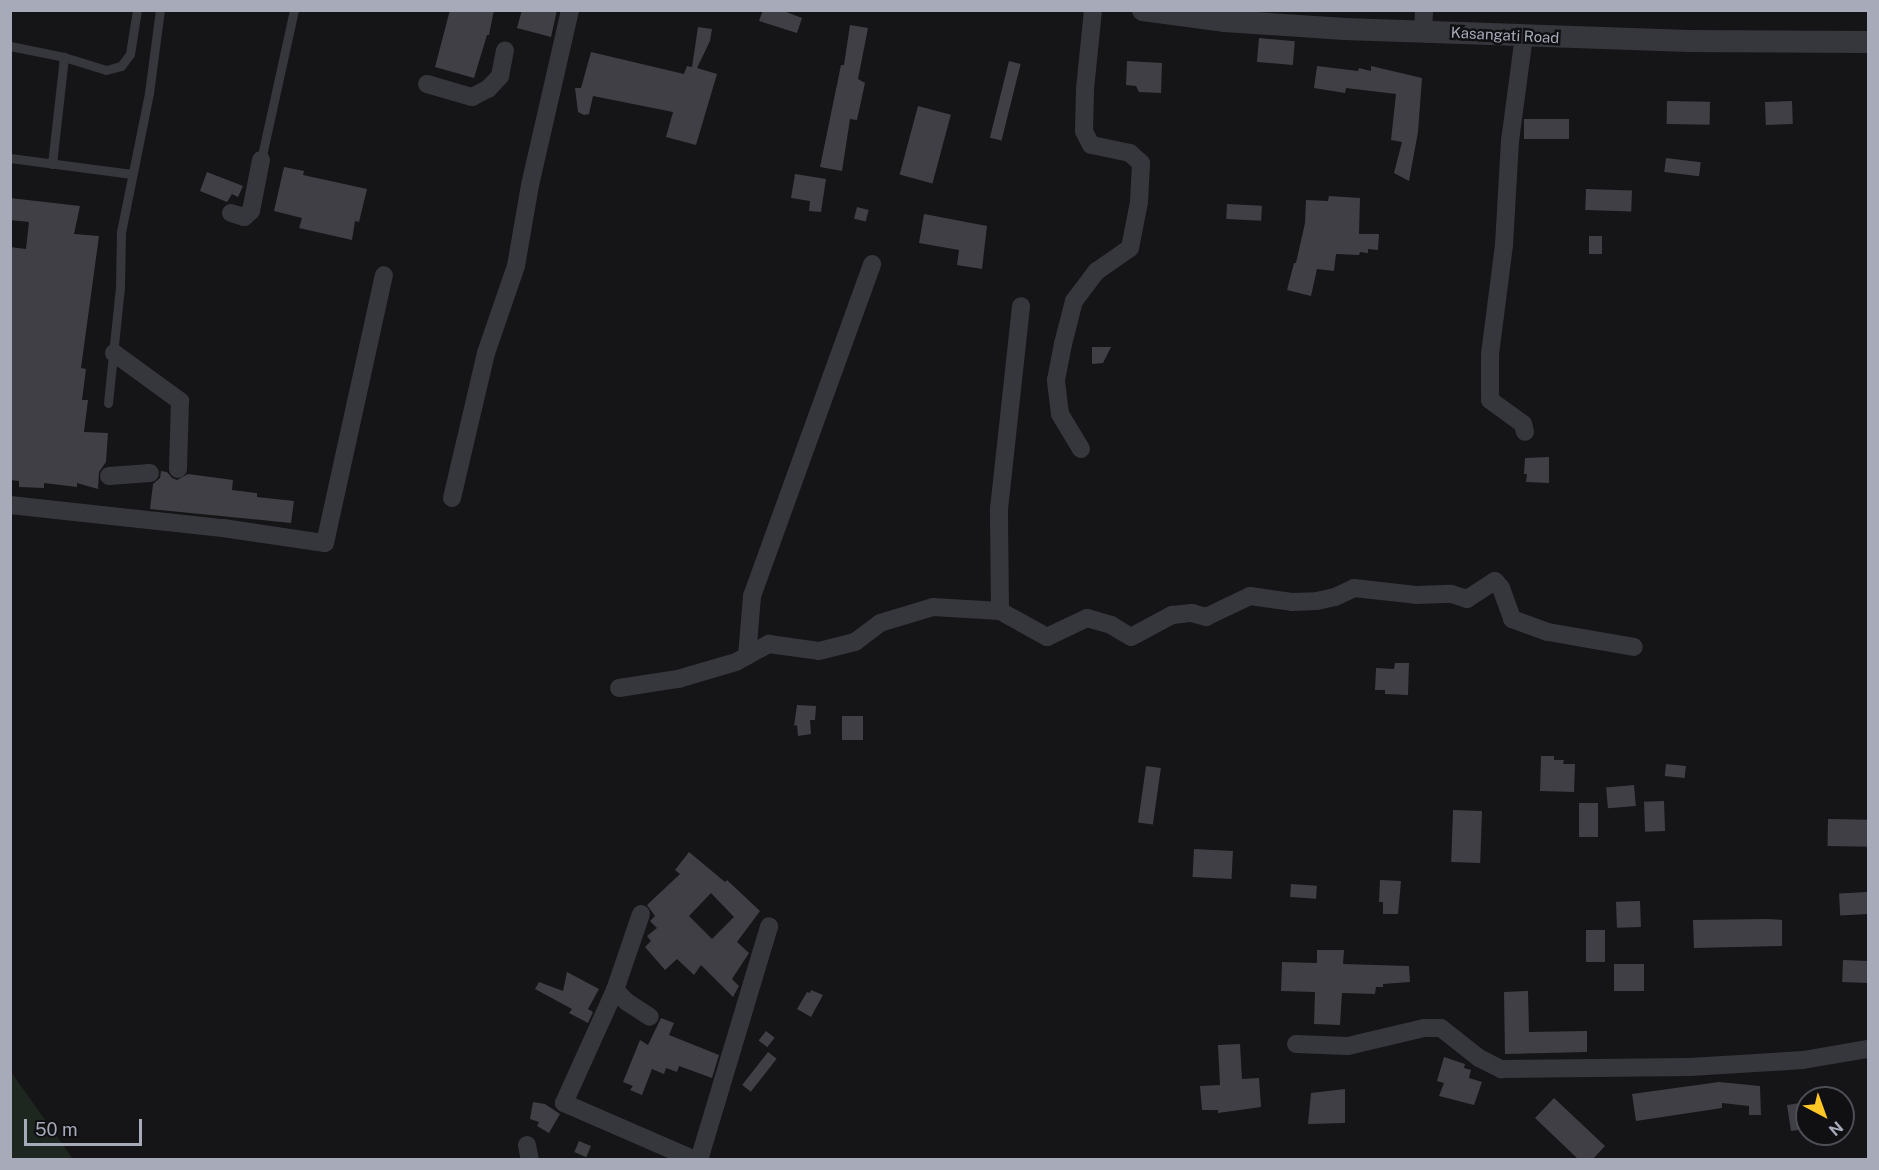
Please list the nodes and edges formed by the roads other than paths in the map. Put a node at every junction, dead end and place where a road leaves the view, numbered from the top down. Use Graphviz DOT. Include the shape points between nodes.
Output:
graph roads {
  1 [pos="137,10"];
  2 [pos="160,10"];
  3 [pos="294,10"];
  4 [pos="570,10"];
  5 [pos="1093,10"];
  6 [pos="1143,10"];
  7 [pos="1225,16"];
  8 [pos="1423,21"];
  9 [pos="1524,36"];
  10 [pos="1869,42"];
  11 [pos="10,46"];
  12 [pos="505,50"];
  13 [pos="64,57"];
  14 [pos="427,84"];
  15 [pos="10,158"];
  16 [pos="261,160"];
  17 [pos="52,164"];
  18 [pos="132,174"];
  19 [pos="231,213"];
  20 [pos="872,264"];
  21 [pos="384,275"];
  22 [pos="1021,306"];
  23 [pos="114,353"];
  24 [pos="108,403"];
  25 [pos="1525,432"];
  26 [pos="1081,448"];
  27 [pos="178,469"];
  28 [pos="150,473"];
  29 [pos="109,477"];
  30 [pos="452,498"];
  31 [pos="10,505"];
  32 [pos="1000,611"];
  33 [pos="1634,647"];
  34 [pos="747,656"];
  35 [pos="619,688"];
  36 [pos="641,914"];
  37 [pos="769,926"];
  38 [pos="615,990"];
  39 [pos="650,1017"];
  40 [pos="1296,1044"];
  41 [pos="1869,1049"];
  42 [pos="697,1160"];
  1 -- 13 [label="lane" via="130,54 121,66 106,70"];
  2 -- 18 [label="lane" via="149,93"];
  3 -- 16 [label="lane"];
  4 -- 30 [label="street" via="530,185 516,266 486,353"];
  5 -- 26 [label="street" via="1084,131 1091,145 1130,153 1141,163 1139,202 1130,248 1096,271 1074,301 1061,353 1056,380 1060,414"];
  6 -- 7 [label="street, Kasangati Road"];
  7 -- 8 [label="street, Kasangati Road" via="1345,29"];
  8 -- 9 [label="street, Kasangati Road"];
  9 -- 10 [label="street, Kasangati Road"];
  9 -- 25 [label="street" via="1490,354 1490,400 1523,424"];
  11 -- 13 [label="lane"];
  12 -- 14 [label="street" via="500,76 488,89 472,97"];
  13 -- 17 [label="lane"];
  15 -- 17 [label="lane"];
  16 -- 19 [label="street" via="251,211 244,217"];
  17 -- 18 [label="lane"];
  18 -- 23 [label="lane" via="121,232"];
  20 -- 34 [label="street" via="752,596"];
  21 -- 31 [label="street" via="325,543"];
  22 -- 32 [label="street" via="999,509"];
  23 -- 24 [label="lane"];
  23 -- 27 [label="street" via="180,400"];
  28 -- 29 [label="street"];
  32 -- 33 [label="street" via="1047,637 1087,618 1112,625 1131,637 1172,615 1192,613 1206,617 1250,596 1317,601 1354,588 1416,595 1451,594 1467,599 1495,581 1502,588 1512,619 1548,632"];
  32 -- 34 [label="street" via="933,608 880,623 855,642 819,651 769,644"];
  34 -- 35 [label="street" via="678,679"];
  36 -- 38 [label="street"];
  37 -- 42 [label="street"];
  38 -- 39 [label="street"];
  38 -- 42 [label="street" via="564,1103"];
  40 -- 41 [label="street" via="1348,1046 1424,1028 1441,1028 1479,1058 1502,1069 1690,1067 1803,1060"];
}
